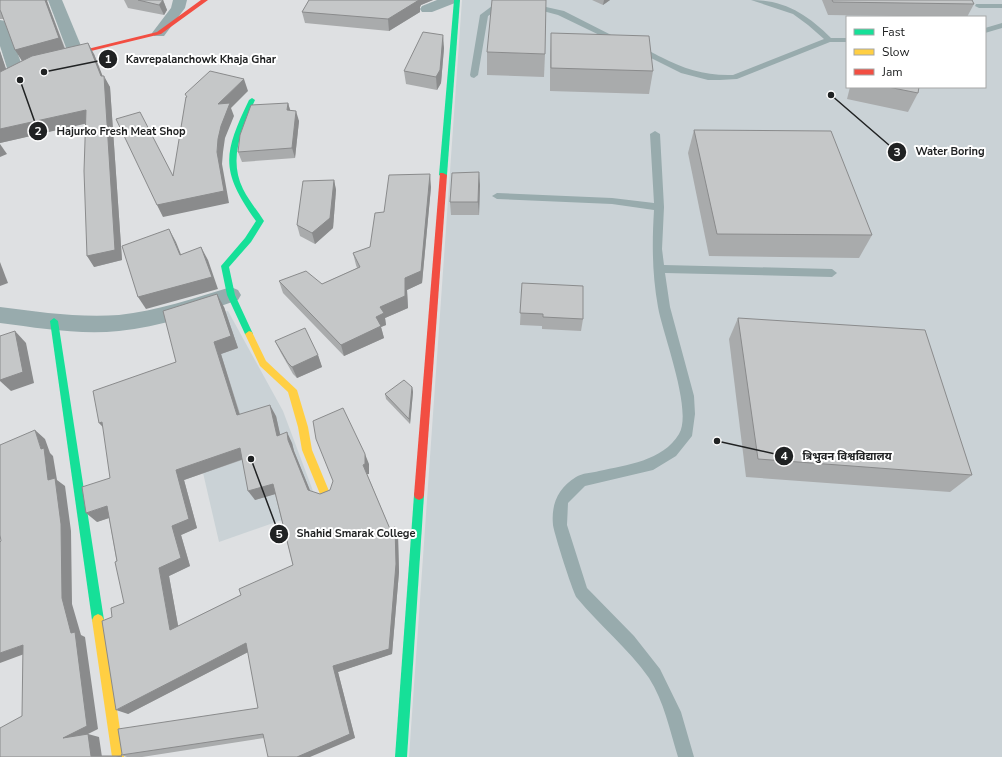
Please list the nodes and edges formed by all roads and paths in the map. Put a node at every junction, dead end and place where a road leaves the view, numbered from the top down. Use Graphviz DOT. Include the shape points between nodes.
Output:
graph roads {
  1 [pos="55,0"];
  2 [pos="180,0"];
  3 [pos="205,0"];
  4 [pos="450,0"];
  5 [pos="456,0"];
  6 [pos="755,0"];
  7 [pos="524,3"];
  8 [pos="991,3"];
  9 [pos="512,4"];
  10 [pos="979,6"];
  11 [pos="1002,6"];
  12 [pos="427,9"];
  13 [pos="0,24"];
  14 [pos="1002,25"];
  15 [pos="986,31"];
  16 [pos="159,33"];
  17 [pos="829,40"];
  18 [pos="846,40"];
  19 [pos="76,53"];
  20 [pos="54,58"];
  21 [pos="16,71"];
  22 [pos="474,75"];
  23 [pos="252,100"];
  24 [pos="654,134"];
  25 [pos="497,196"];
  26 [pos="659,207"];
  27 [pos="660,269"];
  28 [pos="832,273"];
  29 [pos="231,295"];
  30 [pos="0,315"];
  31 [pos="54,321"];
  32 [pos="324,491"];
  33 [pos="118,757"];
  34 [pos="401,757"];
  35 [pos="686,757"];
  1 -- 19 [label="street"];
  2 -- 16 [label="street" via="178,8"];
  3 -- 16 [label="street"];
  4 -- 12 [label="street"];
  5 -- 34 [label="street"];
  6 -- 17 [label="lane" via="784,6 797,12"];
  7 -- 17 [label="lane" via="561,13 688,73 705,78 734,77"];
  8 -- 10 [label="lane"];
  8 -- 11 [label="lane"];
  9 -- 22 [label="lane" via="499,5 484,15"];
  13 -- 21 [label="street"];
  14 -- 15 [label="lane"];
  16 -- 19 [label="street"];
  17 -- 18 [label="lane"];
  19 -- 20 [label="street"];
  23 -- 29 [label="street" via="237,128 231,159 232,179 243,202 260,221 254,235 225,266"];
  24 -- 26 [label="lane"];
  25 -- 26 [label="lane" via="612,201"];
  26 -- 27 [label="lane" via="657,249"];
  27 -- 28 [label="lane"];
  27 -- 35 [label="lane" via="664,307 688,396 686,436 672,452 648,466 581,480 561,500 560,525 581,592 629,641 655,674 673,712"];
  29 -- 31 [label="street" via="146,319 103,324"];
  29 -- 32 [label="street" via="263,363 292,390 307,450"];
  30 -- 31 [label="street"];
  31 -- 33 [label="street"];
}
